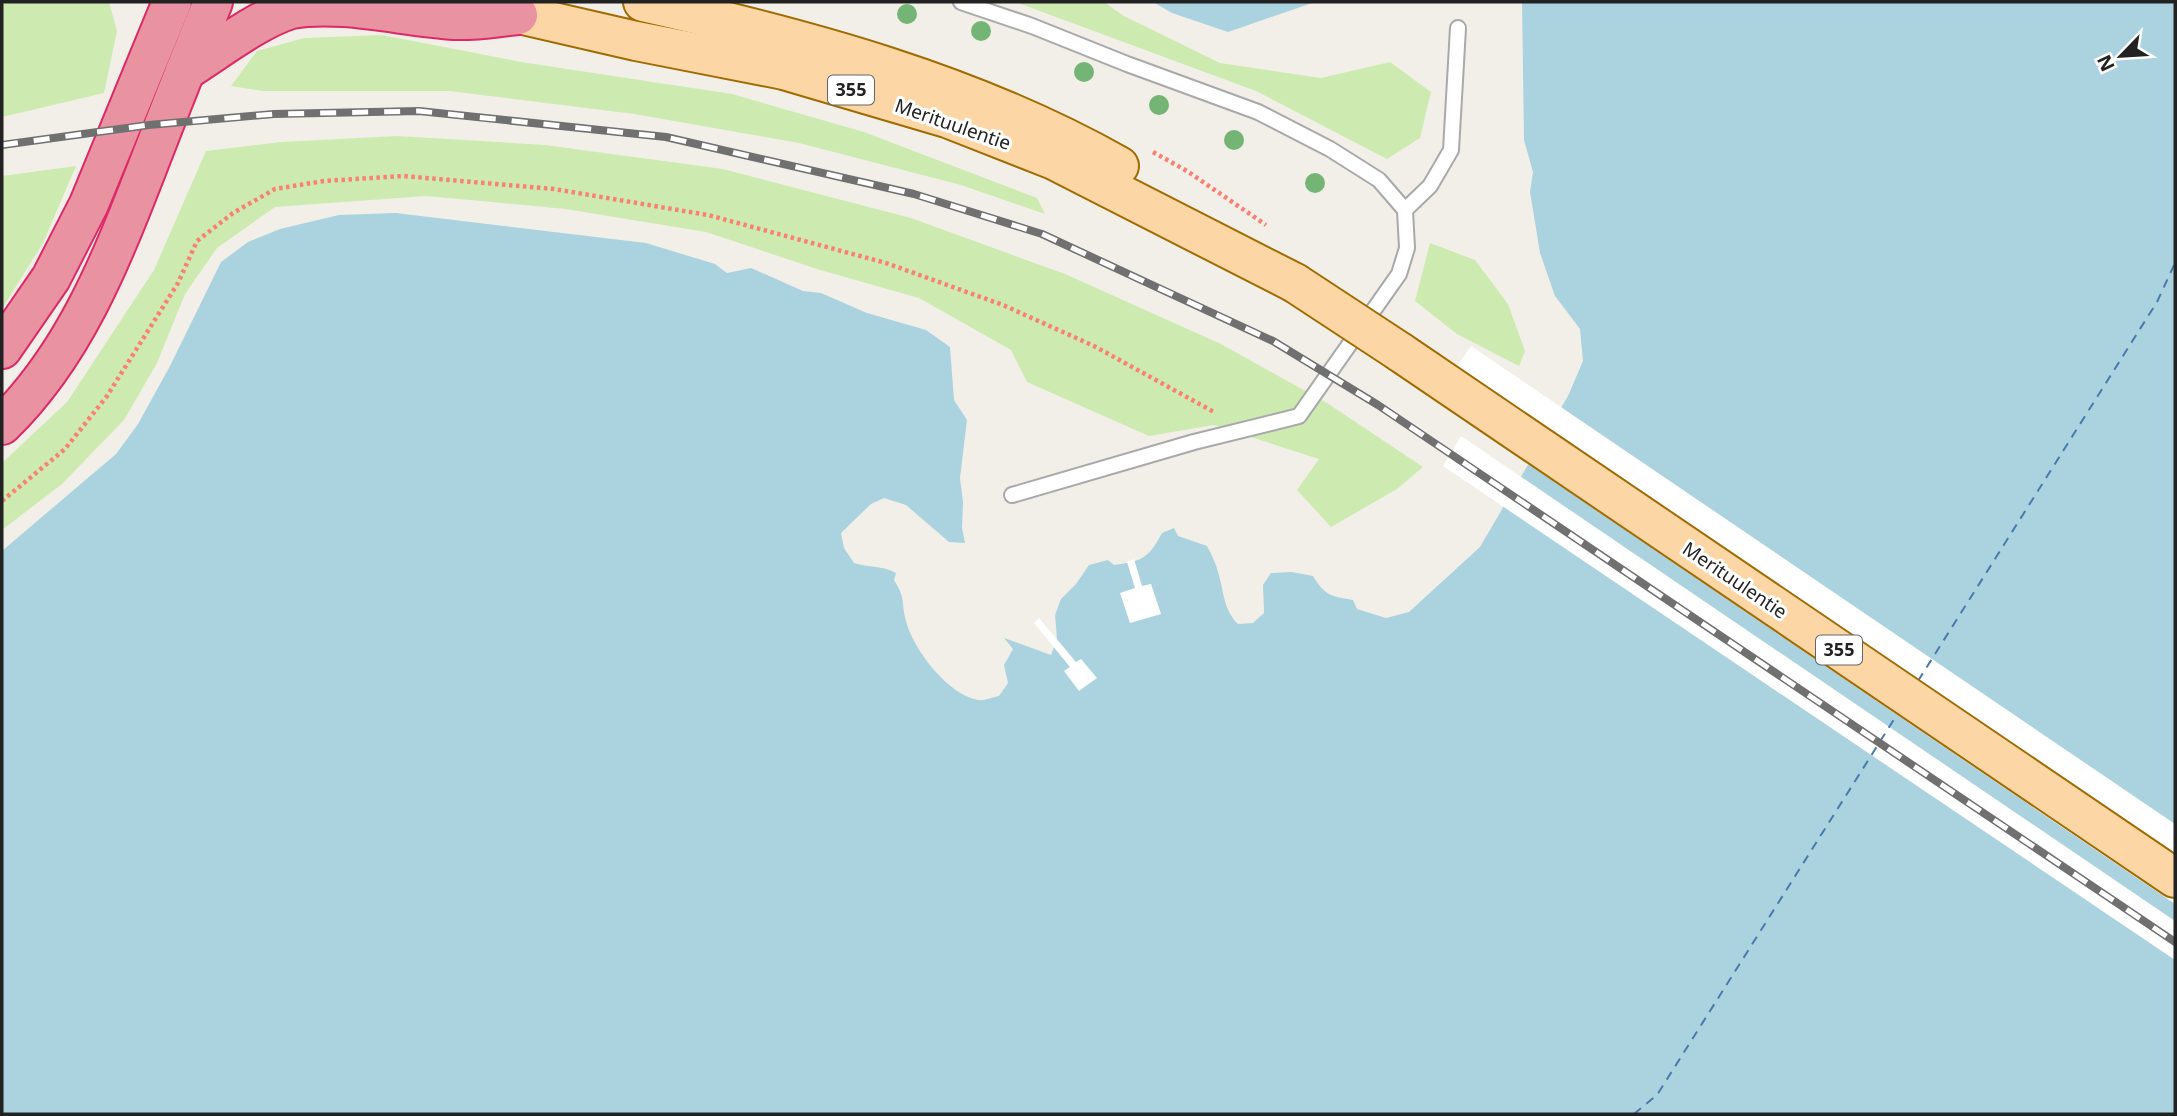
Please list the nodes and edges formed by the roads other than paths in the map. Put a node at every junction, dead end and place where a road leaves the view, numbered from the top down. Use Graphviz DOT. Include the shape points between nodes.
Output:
graph roads {
  1 [pos="146,2"];
  2 [pos="173,2"];
  3 [pos="213,2"];
  4 [pos="464,2"];
  5 [pos="643,2"];
  6 [pos="961,2"];
  7 [pos="518,15"];
  8 [pos="1458,28"];
  9 [pos="169,63"];
  10 [pos="1405,210"];
  11 [pos="1295,283"];
  12 [pos="2,349"];
  13 [pos="2,425"];
  14 [pos="1012,495"];
  15 [pos="2175,878"];
  1 -- 9 [label="highway" via="152,32"];
  2 -- 9 [label="highway"];
  3 -- 9 [label="highway"];
  4 -- 7 [label="main road, Merituulentie / 355"];
  5 -- 11 [label="main road, Merituulentie / 355" via="795,38 956,89 1066,136 1175,197"];
  6 -- 10 [label="lane" via="1258,112 1379,180"];
  7 -- 9 [label="highway" via="456,20 380,8 303,7"];
  7 -- 11 [label="main road, Merituulentie / 355" via="784,70 947,118 1054,160"];
  8 -- 10 [label="lane" via="1451,150 1430,186"];
  9 -- 12 [label="highway" via="51,278"];
  9 -- 13 [label="highway" via="110,262 44,378"];
  10 -- 14 [label="lane" via="1407,248 1399,274 1299,416"];
  11 -- 15 [label="main road, Merituulentie / 355, bridge"];
}
